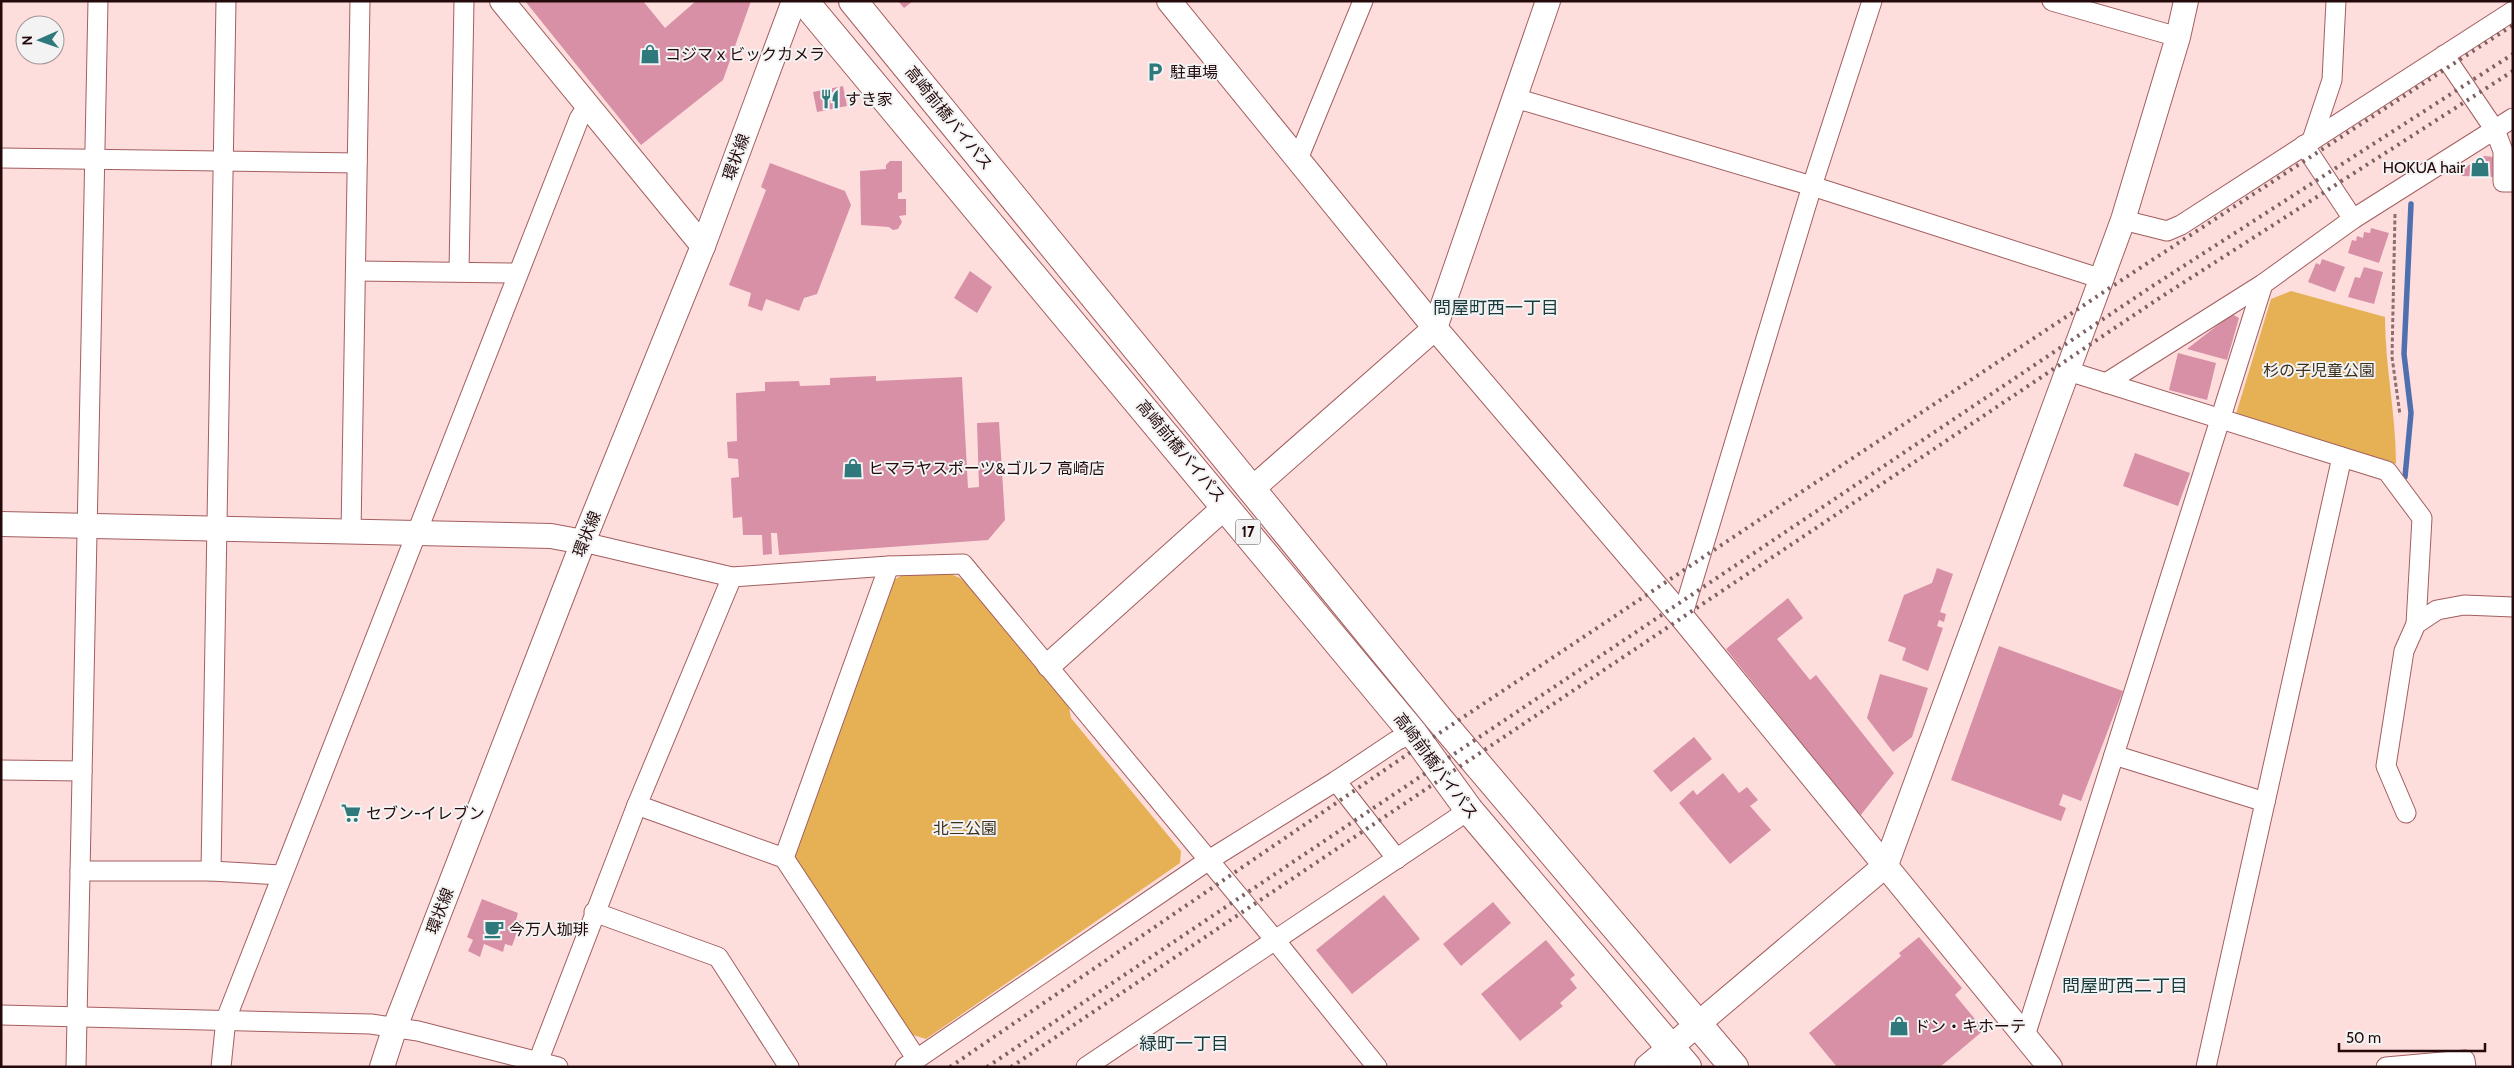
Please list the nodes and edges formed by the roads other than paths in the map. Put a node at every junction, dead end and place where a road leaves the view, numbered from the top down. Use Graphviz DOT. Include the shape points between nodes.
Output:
graph roads {
  1 [pos="98,1"];
  2 [pos="226,1"];
  3 [pos="360,1"];
  4 [pos="464,1"];
  5 [pos="502,1"];
  6 [pos="794,1"];
  7 [pos="804,1"];
  8 [pos="853,1"];
  9 [pos="1168,1"];
  10 [pos="1363,1"];
  11 [pos="1548,1"];
  12 [pos="1872,1"];
  13 [pos="2052,1"];
  14 [pos="2186,1"];
  15 [pos="2336,1"];
  16 [pos="2513,11"];
  17 [pos="2178,37"];
  18 [pos="2444,55"];
  19 [pos="1515,98"];
  20 [pos="588,105"];
  21 [pos="2513,118"];
  22 [pos="2495,130"];
  23 [pos="2308,142"];
  24 [pos="1,158"];
  25 [pos="1298,158"];
  26 [pos="95,160"];
  27 [pos="224,162"];
  28 [pos="357,162"];
  29 [pos="2513,182"];
  30 [pos="1812,186"];
  31 [pos="2353,219"];
  32 [pos="2123,220"];
  33 [pos="703,246"];
  34 [pos="356,271"];
  35 [pos="459,271"];
  36 [pos="517,273"];
  37 [pos="2102,279"];
  38 [pos="2263,284"];
  39 [pos="1435,328"];
  40 [pos="2068,371"];
  41 [pos="2106,383"];
  42 [pos="2220,419"];
  43 [pos="2342,457"];
  44 [pos="1252,489"];
  45 [pos="1226,506"];
  46 [pos="1,524"];
  47 [pos="87,526"];
  48 [pos="218,529"];
  49 [pos="351,532"];
  50 [pos="416,533"];
  51 [pos="583,542"];
  52 [pos="888,566"];
  53 [pos="732,577"];
  54 [pos="2513,607"];
  55 [pos="1682,617"];
  56 [pos="2416,624"];
  57 [pos="1049,665"];
  58 [pos="1413,733"];
  59 [pos="2114,755"];
  60 [pos="1,770"];
  61 [pos="82,770"];
  62 [pos="1336,781"];
  63 [pos="2265,802"];
  64 [pos="637,805"];
  65 [pos="1469,810"];
  66 [pos="2406,813"];
  67 [pos="784,858"];
  68 [pos="1397,858"];
  69 [pos="1208,860"];
  70 [pos="1886,865"];
  71 [pos="211,871"];
  72 [pos="80,872"];
  73 [pos="281,875"];
  74 [pos="594,912"];
  75 [pos="1276,940"];
  76 [pos="1,1015"];
  77 [pos="77,1016"];
  78 [pos="226,1019"];
  79 [pos="1699,1024"];
  80 [pos="395,1027"];
  81 [pos="2025,1036"];
  82 [pos="1679,1057"];
  83 [pos="911,1063"];
  84 [pos="537,1064"];
  85 [pos="76,1067"];
  86 [pos="221,1067"];
  87 [pos="382,1067"];
  88 [pos="558,1067"];
  89 [pos="789,1067"];
  90 [pos="1087,1067"];
  91 [pos="1377,1067"];
  92 [pos="1646,1067"];
  93 [pos="1734,1067"];
  94 [pos="2050,1067"];
  95 [pos="2206,1067"];
  96 [pos="2386,1067"];
  97 [pos="2466,1067"];
  1 -- 26 [label="street"];
  2 -- 27 [label="street"];
  3 -- 28 [label="street"];
  4 -- 35 [label="street"];
  5 -- 20 [label="street"];
  6 -- 33 [label="street, 環状線"];
  7 -- 45 [label="highway, 高崎前橋バイパス / 17"];
  8 -- 44 [label="highway, 高崎前橋バイパス / 17"];
  9 -- 25 [label="street"];
  10 -- 25 [label="street"];
  11 -- 19 [label="street"];
  12 -- 30 [label="street"];
  13 -- 17 [label="street"];
  14 -- 17 [label="street"];
  15 -- 23 [label="street" via="2332,80"];
  16 -- 18 [label="street"];
  17 -- 32 [label="street"];
  18 -- 22 [label="street"];
  18 -- 23 [label="street"];
  19 -- 30 [label="street"];
  19 -- 39 [label="street"];
  20 -- 33 [label="street"];
  20 -- 36 [label="street" via="579,119"];
  21 -- 22 [label="street"];
  22 -- 29 [label="street" via="2503,151 2503,182"];
  22 -- 31 [label="street"];
  23 -- 31 [label="street"];
  23 -- 32 [label="street" via="2167,231"];
  24 -- 26 [label="street"];
  25 -- 39 [label="street"];
  26 -- 27 [label="street"];
  26 -- 47 [label="street"];
  27 -- 28 [label="street"];
  27 -- 48 [label="street"];
  28 -- 34 [label="street"];
  30 -- 37 [label="street"];
  30 -- 55 [label="street"];
  31 -- 38 [label="street"];
  32 -- 37 [label="street"];
  33 -- 51 [label="street, 環状線"];
  34 -- 35 [label="street"];
  34 -- 49 [label="street"];
  35 -- 36 [label="street"];
  36 -- 50 [label="street"];
  37 -- 40 [label="street"];
  38 -- 41 [label="street"];
  38 -- 42 [label="street"];
  39 -- 44 [label="street"];
  39 -- 55 [label="street"];
  40 -- 41 [label="street"];
  40 -- 70 [label="street"];
  41 -- 42 [label="street"];
  42 -- 43 [label="street"];
  42 -- 59 [label="street"];
  43 -- 56 [label="street" via="2387,471 2422,518"];
  43 -- 63 [label="street"];
  44 -- 79 [label="highway, 高崎前橋バイパス / 17" via="1439,719"];
  45 -- 57 [label="street"];
  45 -- 58 [label="highway, 高崎前橋バイパス / 17"];
  46 -- 47 [label="street"];
  47 -- 48 [label="street"];
  47 -- 61 [label="street"];
  48 -- 49 [label="street"];
  48 -- 71 [label="street" via="215,549"];
  49 -- 50 [label="street"];
  50 -- 51 [label="street" via="551,536"];
  50 -- 73 [label="street"];
  51 -- 53 [label="street"];
  51 -- 80 [label="street, 環状線"];
  52 -- 53 [label="street"];
  52 -- 57 [label="street" via="963,564"];
  52 -- 67 [label="street"];
  53 -- 64 [label="street"];
  54 -- 56 [label="street" via="2464,605 2437,610"];
  55 -- 70 [label="street"];
  56 -- 66 [label="street" via="2404,651 2386,766"];
  57 -- 69 [label="street"];
  58 -- 62 [label="street"];
  58 -- 65 [label="highway, 高崎前橋バイパス / 17"];
  59 -- 63 [label="street"];
  59 -- 81 [label="street"];
  60 -- 61 [label="street"];
  61 -- 72 [label="street"];
  62 -- 68 [label="street"];
  62 -- 69 [label="street"];
  63 -- 95 [label="street"];
  64 -- 67 [label="street"];
  64 -- 74 [label="street"];
  65 -- 68 [label="street"];
  65 -- 82 [label="highway, 高崎前橋バイパス / 17"];
  67 -- 83 [label="street"];
  68 -- 75 [label="street"];
  69 -- 75 [label="street"];
  69 -- 83 [label="street"];
  70 -- 79 [label="street"];
  70 -- 81 [label="street"];
  71 -- 72 [label="street"];
  71 -- 73 [label="street"];
  72 -- 77 [label="street"];
  73 -- 78 [label="street"];
  74 -- 84 [label="street"];
  74 -- 89 [label="street" via="718,957"];
  75 -- 90 [label="street"];
  75 -- 91 [label="street"];
  76 -- 77 [label="street"];
  77 -- 78 [label="street"];
  77 -- 85 [label="street"];
  78 -- 80 [label="street"];
  78 -- 86 [label="street"];
  79 -- 82 [label="street"];
  79 -- 93 [label="highway, 高崎前橋バイパス / 17"];
  80 -- 84 [label="street"];
  80 -- 87 [label="street, 環状線"];
  81 -- 94 [label="street"];
  82 -- 92 [label="street"];
  84 -- 88 [label="street"];
  96 -- 97 [label="street" via="2465,1060"];
}
